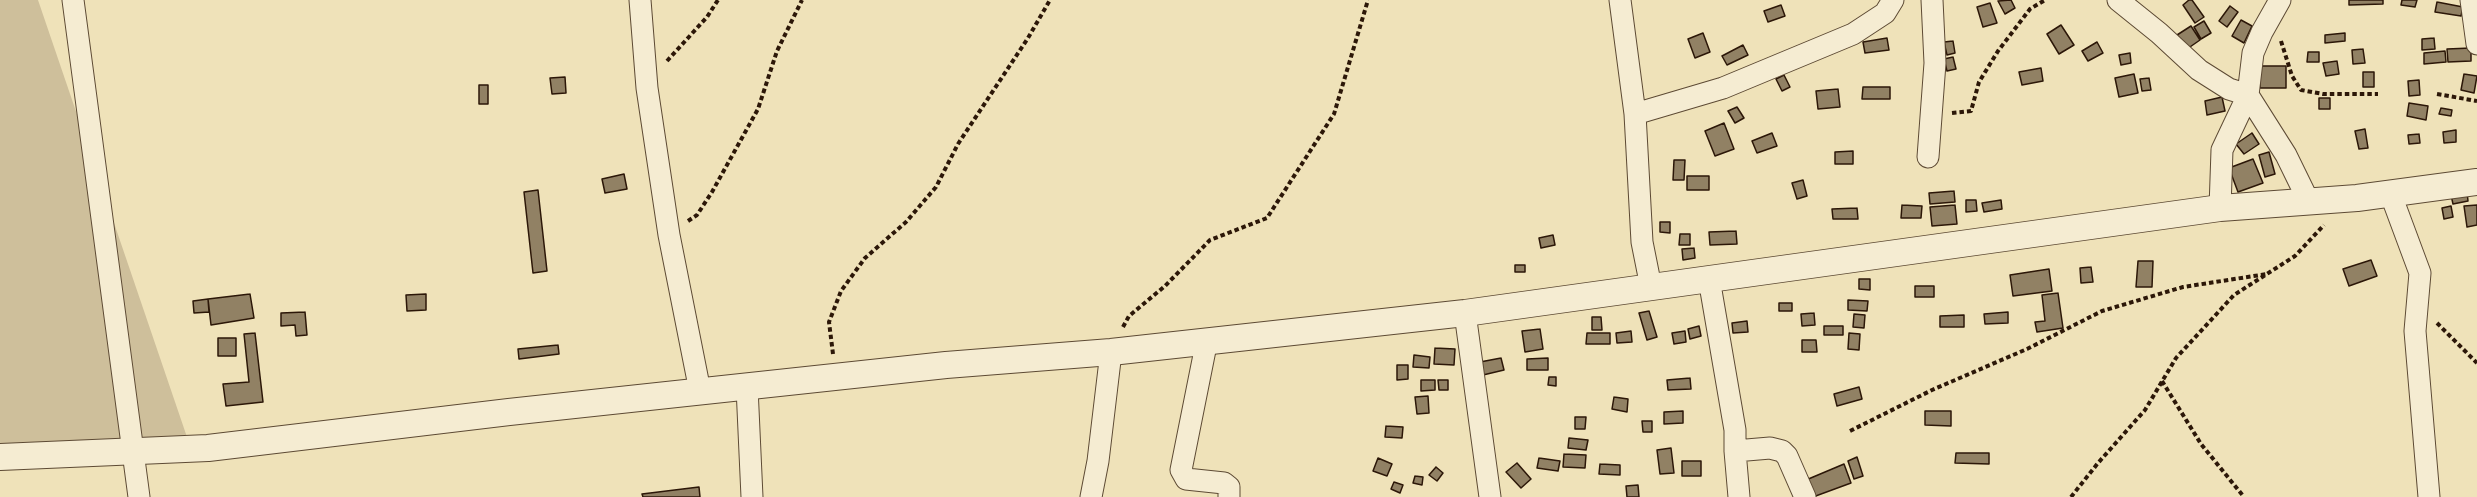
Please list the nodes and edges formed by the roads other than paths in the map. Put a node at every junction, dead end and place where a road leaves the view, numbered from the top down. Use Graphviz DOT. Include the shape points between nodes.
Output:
graph roads {
  1 [pos="73,0"];
  2 [pos="640,0"];
  3 [pos="1620,0"];
  4 [pos="1893,0"];
  5 [pos="1932,0"];
  6 [pos="2118,0"];
  7 [pos="2471,0"];
  8 [pos="2278,2"];
  9 [pos="2477,44"];
  10 [pos="2248,95"];
  11 [pos="1635,114"];
  12 [pos="1928,157"];
  13 [pos="2477,182"];
  14 [pos="2391,195"];
  15 [pos="2308,200"];
  16 [pos="2220,208"];
  17 [pos="1709,279"];
  18 [pos="1651,287"];
  19 [pos="1465,313"];
  20 [pos="1207,340"];
  21 [pos="1111,352"];
  22 [pos="747,387"];
  23 [pos="700,391"];
  24 [pos="1735,451"];
  25 [pos="134,452"];
  26 [pos="0,457"];
  27 [pos="757,493"];
  28 [pos="139,497"];
  29 [pos="1091,497"];
  30 [pos="1230,497"];
  31 [pos="1490,497"];
  32 [pos="1739,497"];
  33 [pos="1805,497"];
  34 [pos="2429,497"];
  1 -- 25 [label="street"];
  2 -- 23 [label="street" via="647,88 669,235"];
  3 -- 11 [label="street"];
  4 -- 11 [label="street" via="1885,13 1853,34 1723,88"];
  5 -- 12 [label="street" via="1935,46"];
  6 -- 10 [label="street" via="2199,70 2222,86"];
  7 -- 9 [label="street"];
  8 -- 10 [label="street" via="2253,53"];
  10 -- 15 [label="street" via="2286,155"];
  10 -- 16 [label="street" via="2222,150"];
  11 -- 18 [label="street" via="1642,242"];
  13 -- 14 [label="street"];
  14 -- 15 [label="street"];
  14 -- 34 [label="street" via="2420,273 2415,331"];
  15 -- 16 [label="street"];
  16 -- 17 [label="street"];
  17 -- 18 [label="street"];
  17 -- 24 [label="street" via="1735,430"];
  18 -- 19 [label="street"];
  19 -- 20 [label="street"];
  19 -- 31 [label="street"];
  20 -- 21 [label="street"];
  20 -- 30 [label="street" via="1181,470 1186,479 1224,483"];
  21 -- 22 [label="street"];
  21 -- 29 [label="street"];
  22 -- 23 [label="street"];
  22 -- 27 [label="street"];
  23 -- 25 [label="street" via="270,442"];
  24 -- 32 [label="street"];
  24 -- 33 [label="street" via="1782,451"];
  25 -- 26 [label="street"];
  25 -- 28 [label="street"];
}
